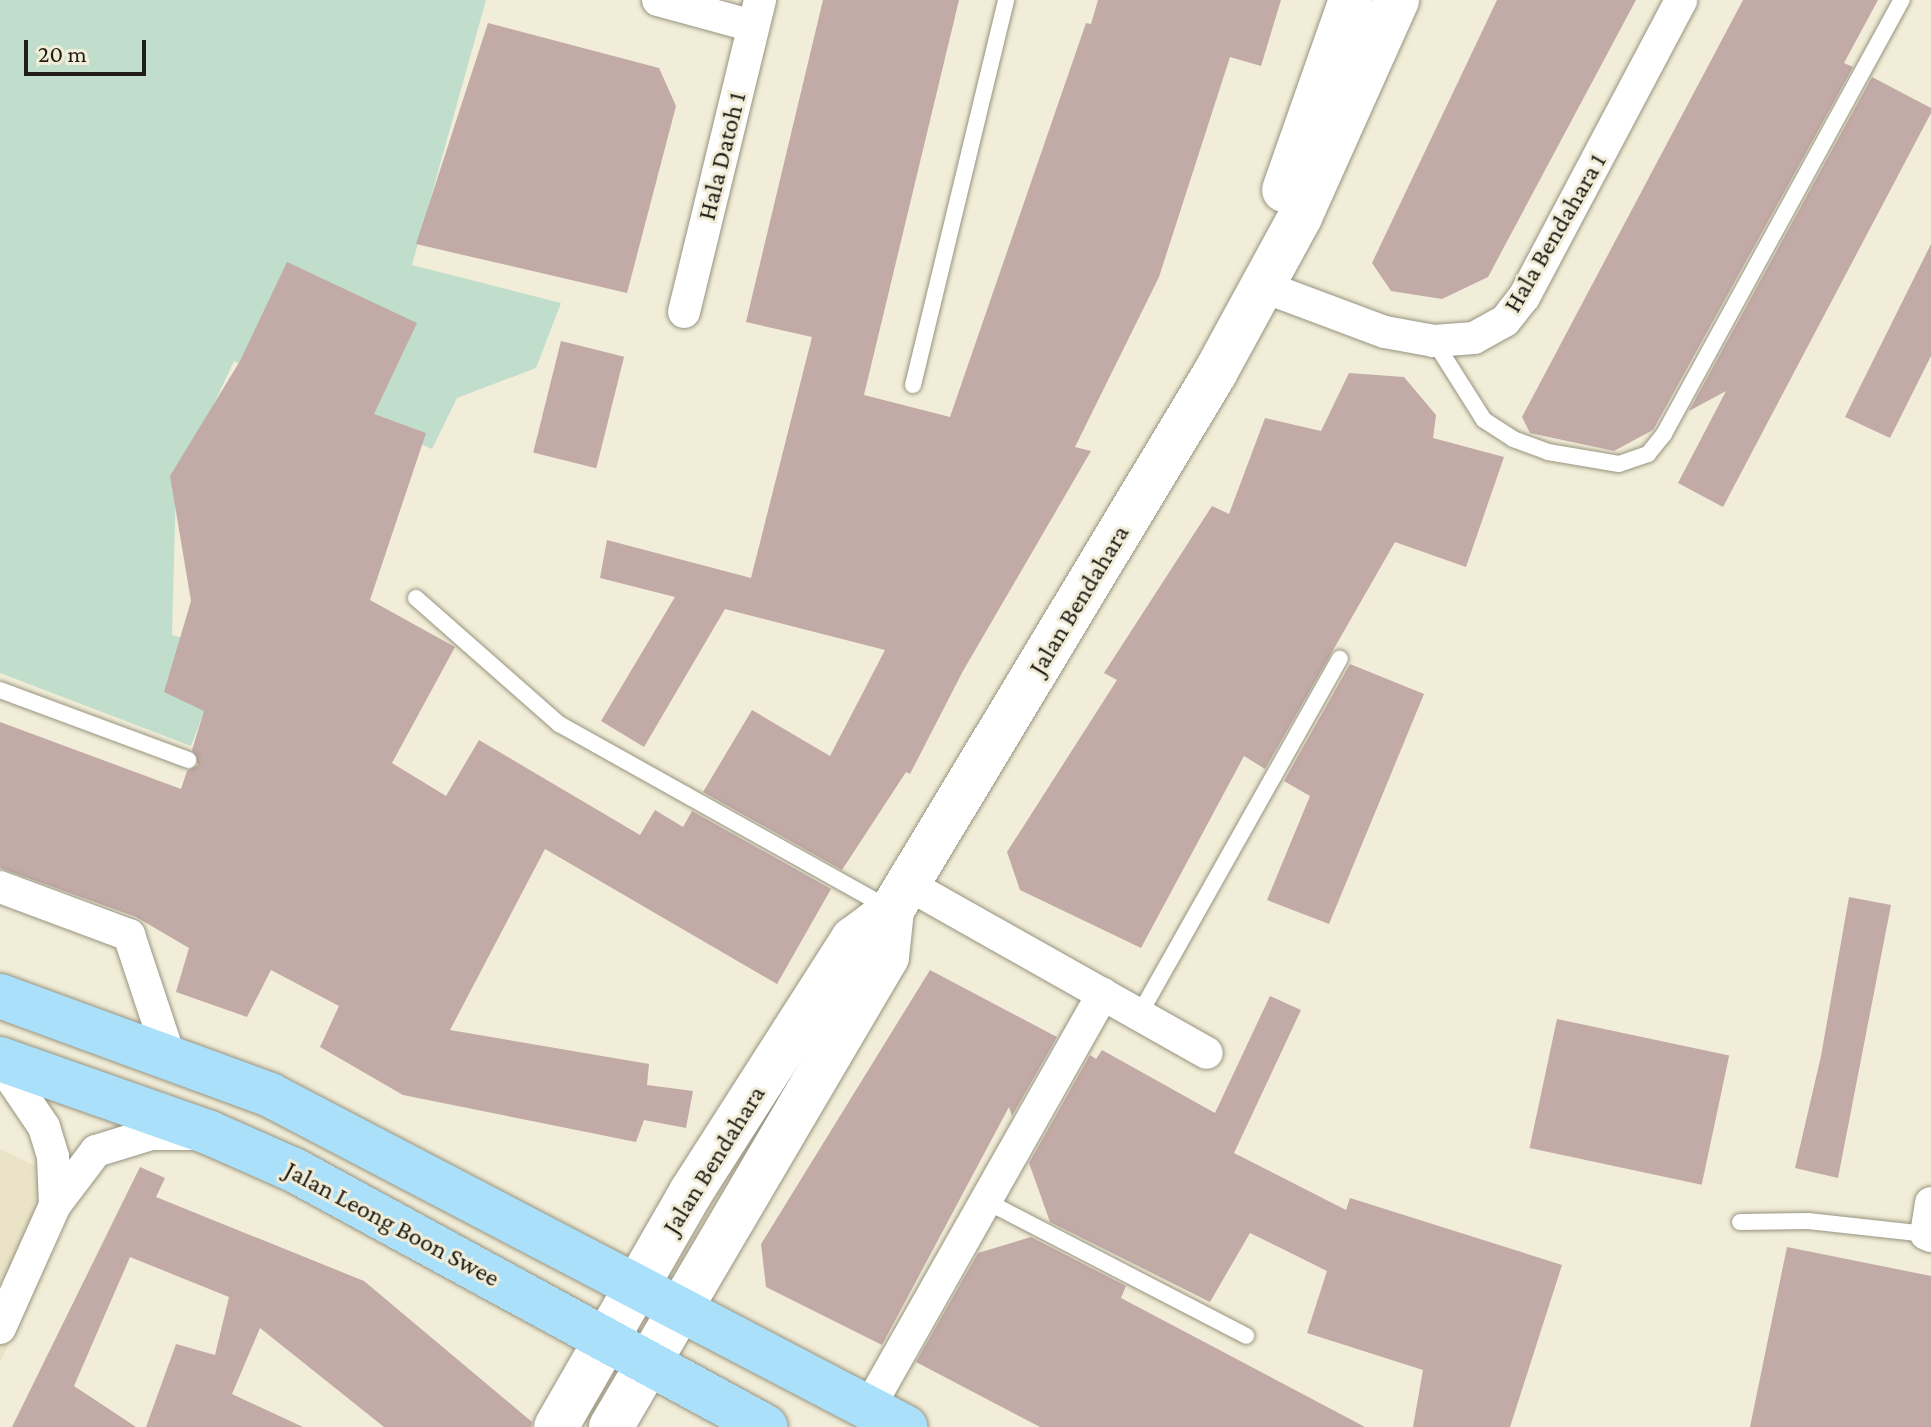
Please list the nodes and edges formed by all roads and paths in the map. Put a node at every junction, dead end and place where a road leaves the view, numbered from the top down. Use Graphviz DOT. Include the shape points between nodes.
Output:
graph roads {
  1 [pos="658,0"];
  2 [pos="1006,0"];
  3 [pos="1351,0"];
  4 [pos="1397,0"];
  5 [pos="1681,0"];
  6 [pos="1902,0"];
  7 [pos="757,13"];
  8 [pos="1259,285"];
  9 [pos="684,312"];
  10 [pos="1434,341"];
  11 [pos="913,385"];
  12 [pos="416,598"];
  13 [pos="1340,659"];
  14 [pos="0,690"];
  15 [pos="188,760"];
  16 [pos="0,887"];
  17 [pos="899,897"];
  18 [pos="1103,994"];
  19 [pos="0,996"];
  20 [pos="1139,1015"];
  21 [pos="1207,1053"];
  22 [pos="169,1055"];
  23 [pos="0,1060"];
  24 [pos="210,1133"];
  25 [pos="986,1201"];
  26 [pos="55,1205"];
  27 [pos="1740,1222"];
  28 [pos="1929,1224"];
  29 [pos="642,1327"];
  30 [pos="0,1328"];
  31 [pos="1246,1336"];
  32 [pos="887,1418"];
  33 [pos="556,1427"];
  34 [pos="611,1427"];
  35 [pos="766,1427"];
  1 -- 7 [label="street"];
  2 -- 11 [label="lane"];
  3 -- 8 [label="main road, Jalan Bendahara" via="1278,208"];
  4 -- 8 [label="main road, Jalan Bendahara" via="1300,217"];
  5 -- 10 [label="street, Hala Bendahara 1" via="1524,297 1505,321 1474,338"];
  6 -- 10 [label="lane" via="1664,434 1648,454 1619,464 1548,452 1513,439 1484,420"];
  7 -- 9 [label="street, Hala Datoh 1"];
  8 -- 10 [label="street, Hala Bendahara 1" via="1385,332"];
  8 -- 17 [label="main road, Jalan Bendahara" via="1215,373"];
  12 -- 17 [label="lane" via="559,724"];
  13 -- 20 [label="lane"];
  14 -- 15 [label="lane"];
  16 -- 22 [label="street" via="129,935"];
  17 -- 18 [label="street"];
  17 -- 29 [label="main road, Jalan Bendahara" via="887,957"];
  18 -- 20 [label="street"];
  18 -- 25 [label="street"];
  19 -- 22 [label="main road, Jalan Leong Boon Swee"];
  20 -- 21 [label="street"];
  22 -- 29 [label="main road, Jalan Leong Boon Swee" via="270,1095"];
  23 -- 24 [label="main road, Jalan Leong Boon Swee"];
  23 -- 26 [label="street" via="44,1127 53,1157"];
  24 -- 26 [label="street" via="151,1134 96,1151"];
  24 -- 29 [label="main road, Jalan Leong Boon Swee" via="388,1218"];
  25 -- 31 [label="lane"];
  25 -- 32 [label="street"];
  26 -- 30 [label="street"];
  27 -- 28 [label="lane"];
  29 -- 32 [label="main road, Jalan Leong Boon Swee"];
  29 -- 33 [label="main road, Jalan Bendahara"];
  29 -- 34 [label="main road, Jalan Bendahara"];
  29 -- 35 [label="main road, Jalan Leong Boon Swee"];
}
